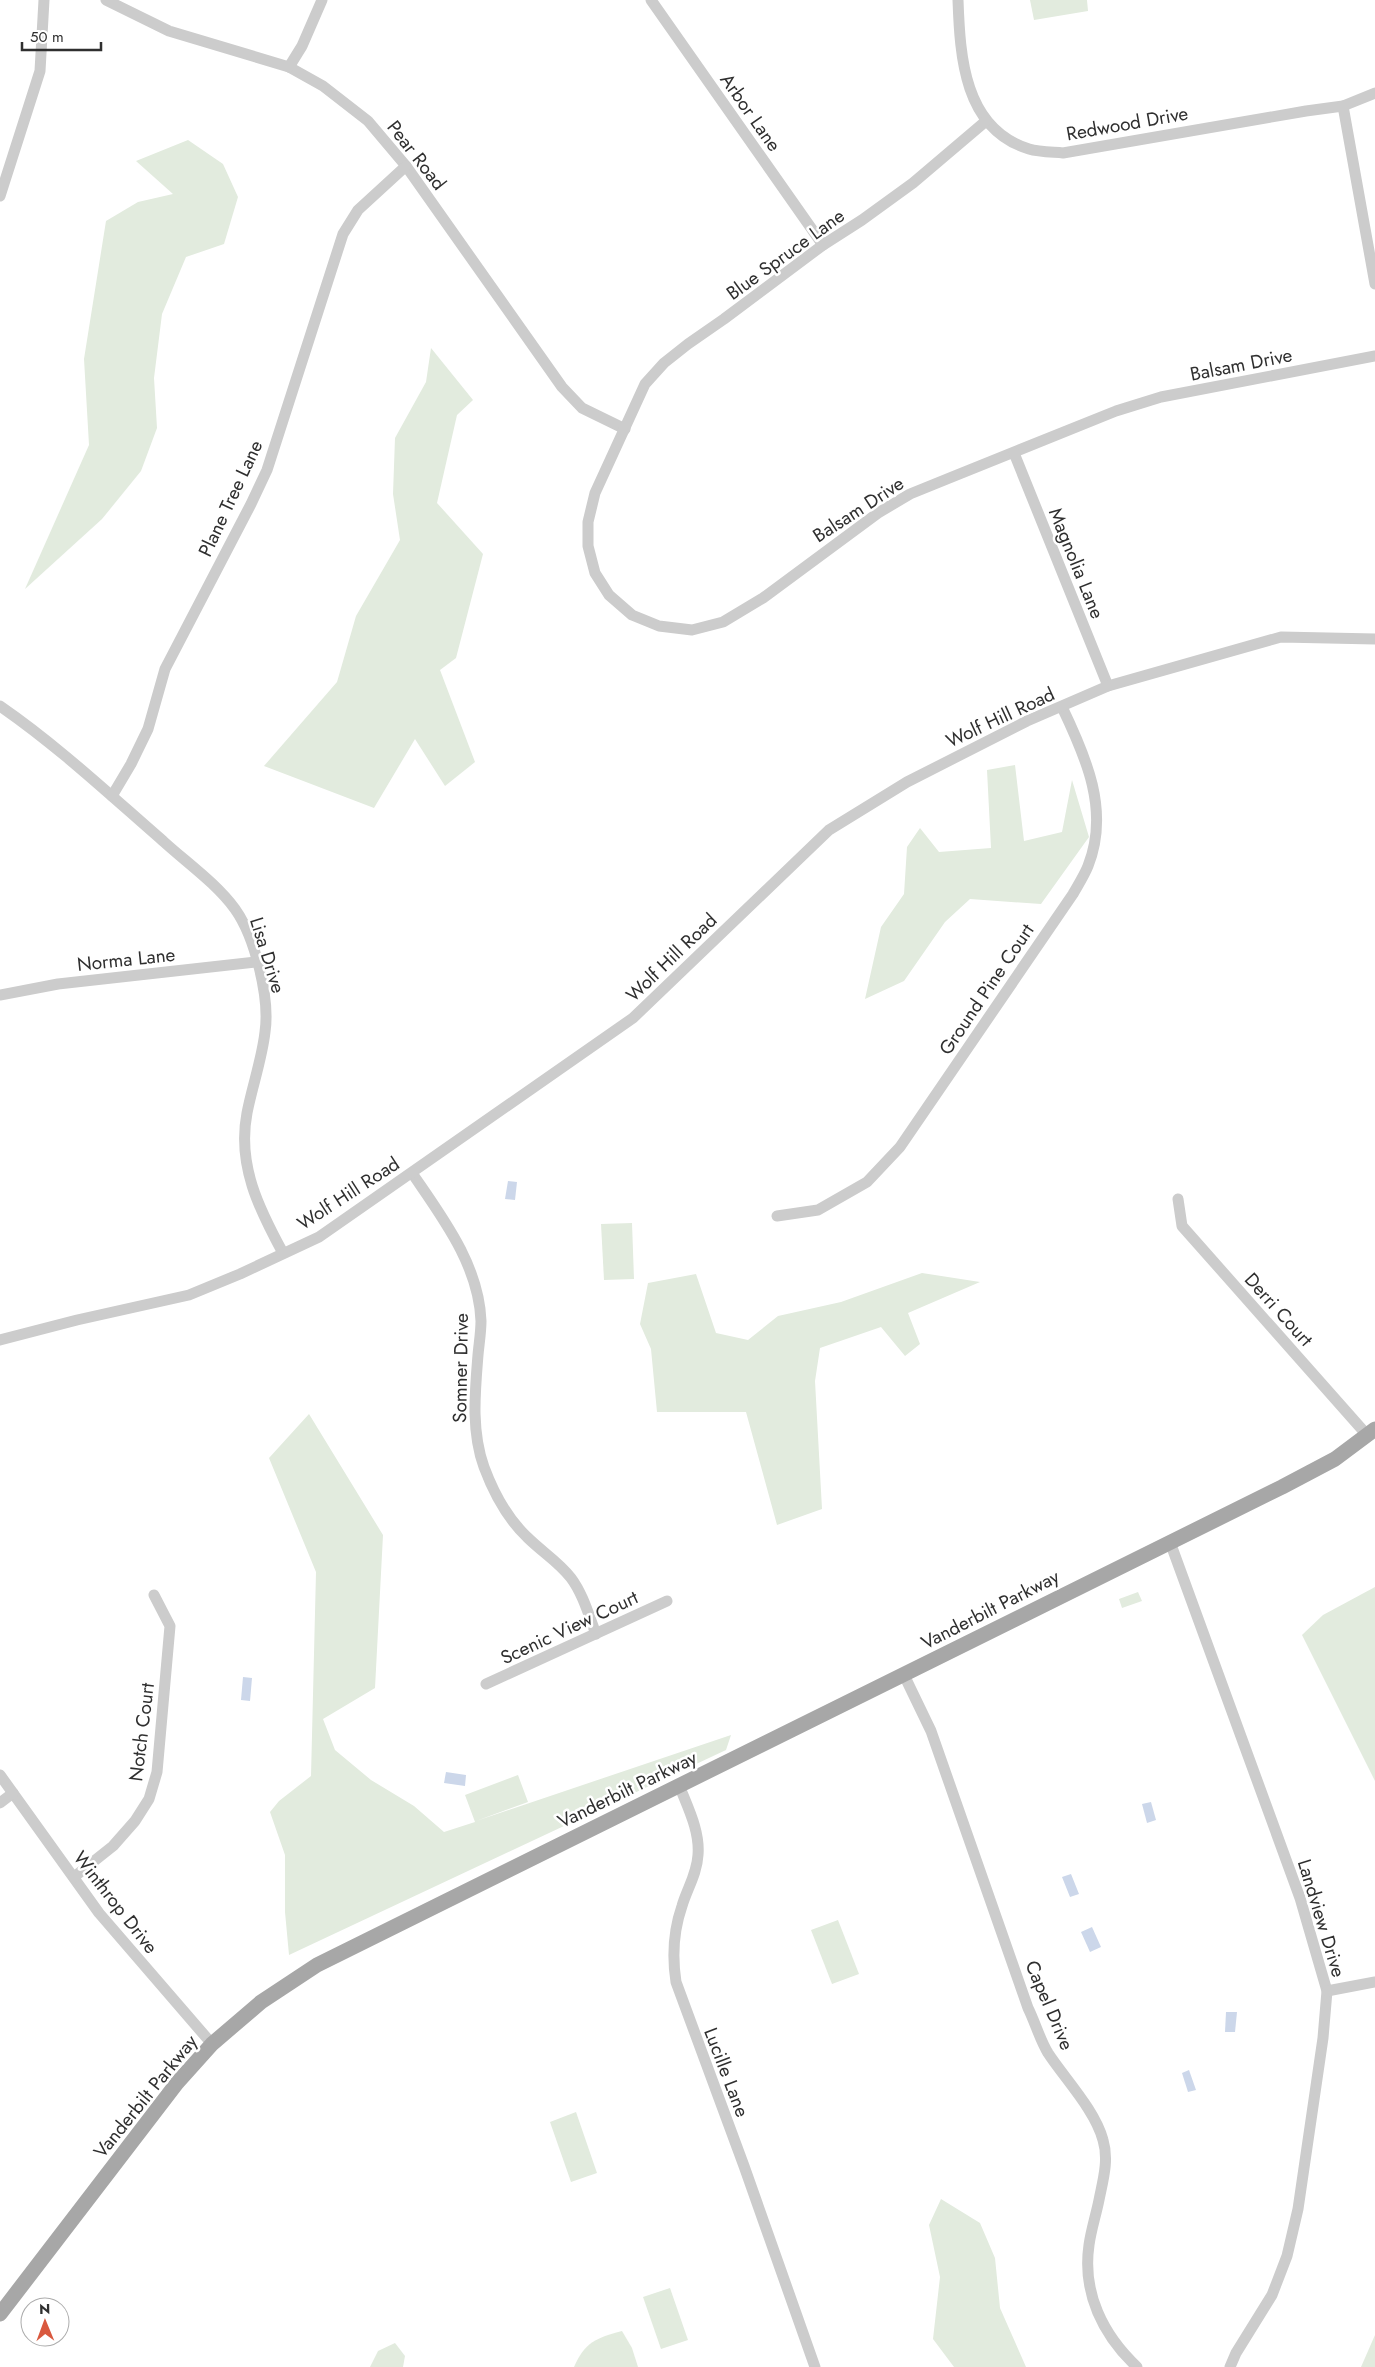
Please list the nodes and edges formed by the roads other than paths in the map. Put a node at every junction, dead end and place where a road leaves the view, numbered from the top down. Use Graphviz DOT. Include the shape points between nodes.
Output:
graph roads {
  1 [pos="44,0"];
  2 [pos="106,0"];
  3 [pos="322,0"];
  4 [pos="651,0"];
  5 [pos="958,0"];
  6 [pos="289,67"];
  7 [pos="1375,93"];
  8 [pos="1344,106"];
  9 [pos="986,121"];
  10 [pos="406,166"];
  11 [pos="0,196"];
  12 [pos="822,244"];
  13 [pos="1375,284"];
  14 [pos="1375,356"];
  15 [pos="625,429"];
  16 [pos="1014,453"];
  17 [pos="1375,639"];
  18 [pos="1108,686"];
  19 [pos="0,706"];
  20 [pos="1062,707"];
  21 [pos="112,796"];
  22 [pos="256,962"];
  23 [pos="0,996"];
  24 [pos="412,1173"];
  25 [pos="1178,1199"];
  26 [pos="776,1216"];
  27 [pos="282,1253"];
  28 [pos="0,1340"];
  29 [pos="1371,1432"];
  30 [pos="1170,1542"];
  31 [pos="154,1595"];
  32 [pos="667,1602"];
  33 [pos="596,1634"];
  34 [pos="904,1675"];
  35 [pos="486,1684"];
  36 [pos="0,1775"];
  37 [pos="679,1785"];
  38 [pos="13,1793"];
  39 [pos="0,1802"];
  40 [pos="74,1877"];
  41 [pos="1375,1982"];
  42 [pos="1327,1991"];
  43 [pos="212,2044"];
  44 [pos="0,2314"];
  45 [pos="815,2367"];
  46 [pos="1137,2367"];
  47 [pos="1230,2367"];
  1 -- 11 [label="street" via="40,70"];
  2 -- 6 [label="street, Pear Road" via="169,31"];
  3 -- 6 [label="street"];
  4 -- 12 [label="street, Arbor Lane"];
  5 -- 9 [label="street, Redwood Drive" via="963,67 973,98"];
  6 -- 10 [label="street, Pear Road" via="323,86 368,122"];
  7 -- 8 [label="street, Redwood Drive"];
  8 -- 9 [label="street, Redwood Drive" via="1064,153 1030,149 1005,138"];
  8 -- 13 [label="street"];
  9 -- 12 [label="street, Blue Spruce Lane" via="913,183"];
  10 -- 15 [label="street, Pear Road" via="562,387 582,408"];
  10 -- 21 [label="street, Plane Tree Lane" via="358,210 343,234 267,470 169,662 148,729"];
  12 -- 15 [label="street, Blue Spruce Lane" via="664,363 645,384"];
  14 -- 16 [label="street, Balsam Drive" via="1161,397 1116,411"];
  15 -- 16 [label="street, Balsam Drive" via="595,493 588,522 588,546 595,573 609,595 632,615 660,626 692,630 723,622 763,598 842,538 910,494"];
  16 -- 18 [label="street, Magnolia Lane"];
  17 -- 18 [label="street, Wolf Hill Road" via="1282,637"];
  18 -- 20 [label="street, Wolf Hill Road"];
  19 -- 21 [label="street, Lisa Drive"];
  20 -- 24 [label="street, Wolf Hill Road" via="907,782 829,830 633,1018"];
  20 -- 26 [label="street, Ground Pine Court" via="1091,775 1096,802 1095,835 1088,865 1073,894 900,1147 867,1182 818,1210"];
  21 -- 22 [label="street, Lisa Drive" via="217,889 235,909 247,931"];
  22 -- 23 [label="street, Norma Lane" via="58,984"];
  22 -- 27 [label="street, Lisa Drive" via="265,998 266,1032 246,1116 244,1149 250,1183"];
  24 -- 27 [label="street, Wolf Hill Road" via="319,1236"];
  24 -- 33 [label="street, Somner Drive" via="463,1253 477,1287 481,1321 474,1395 476,1429 484,1465 508,1517 572,1580"];
  25 -- 29 [label="street, Derri Court" via="1182,1226"];
  27 -- 28 [label="street, Wolf Hill Road" via="188,1295"];
  29 -- 30 [label="main road, Vanderbilt Parkway" via="1334,1459"];
  30 -- 34 [label="main road, Vanderbilt Parkway"];
  30 -- 42 [label="street, Landview Drive" via="1300,1898"];
  31 -- 40 [label="street, Notch Court" via="170,1626 157,1772 148,1799 135,1821 113,1846"];
  32 -- 33 [label="street, Scenic View Court"];
  33 -- 35 [label="street, Scenic View Court"];
  34 -- 37 [label="main road, Vanderbilt Parkway"];
  34 -- 46 [label="street, Capel Drive" via="931,1731 1046,2051 1090,2114 1103,2139 1106,2162 1089,2245 1089,2278 1093,2302 1103,2327"];
  36 -- 38 [label="street, Winthrop Drive"];
  37 -- 43 [label="main road, Vanderbilt Parkway" via="317,1965 261,2002"];
  37 -- 45 [label="street, Lucille Lane" via="695,1825 698,1855 675,1931 672,1958 676,1982"];
  38 -- 39 [label="street"];
  38 -- 40 [label="street, Winthrop Drive"];
  40 -- 43 [label="street, Winthrop Drive" via="99,1913"];
  41 -- 42 [label="street"];
  42 -- 47 [label="street, Landview Drive" via="1298,2209 1288,2256 1272,2296"];
  43 -- 44 [label="main road, Vanderbilt Parkway" via="177,2083"];
}
